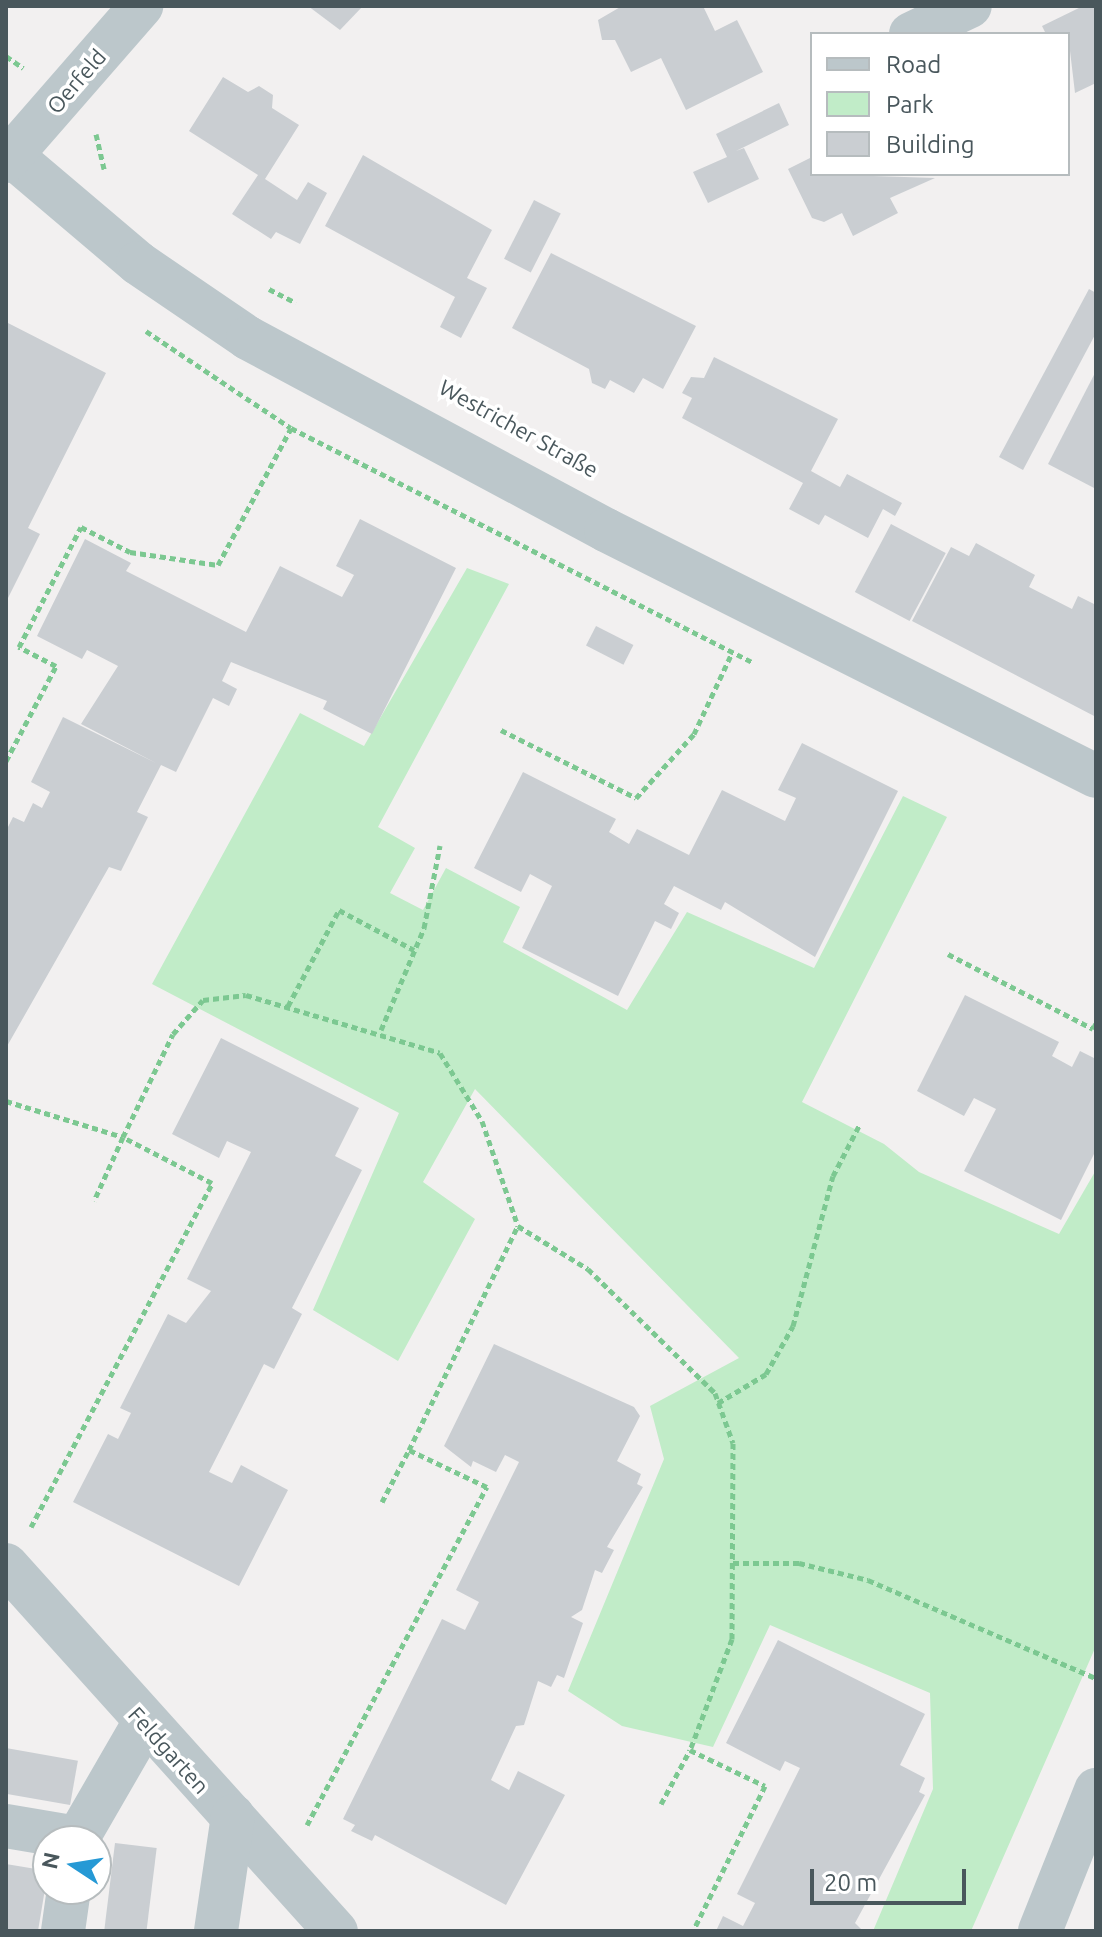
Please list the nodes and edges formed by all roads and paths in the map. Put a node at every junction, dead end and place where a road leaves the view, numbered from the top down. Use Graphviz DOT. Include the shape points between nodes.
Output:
graph roads {
  1 [pos="141,6"];
  2 [pos="970,6"];
  3 [pos="915,32"];
  4 [pos="6,56"];
  5 [pos="58,101"];
  6 [pos="8,156"];
  7 [pos="115,182"];
  8 [pos="256,280"];
  9 [pos="309,311"];
  10 [pos="291,428"];
  11 [pos="732,653"];
  12 [pos="501,730"];
  13 [pos="6,761"];
  14 [pos="1096,776"];
  15 [pos="440,846"];
  16 [pos="414,950"];
  17 [pos="948,954"];
  18 [pos="288,1006"];
  19 [pos="1096,1023"];
  20 [pos="381,1030"];
  21 [pos="6,1101"];
  22 [pos="860,1124"];
  23 [pos="123,1137"];
  24 [pos="94,1201"];
  25 [pos="518,1226"];
  26 [pos="718,1403"];
  27 [pos="409,1450"];
  28 [pos="382,1502"];
  29 [pos="733,1563"];
  30 [pos="8,1567"];
  31 [pos="1096,1678"];
  32 [pos="144,1723"];
  33 [pos="690,1750"];
  34 [pos="1096,1790"];
  35 [pos="661,1804"];
  36 [pos="233,1816"];
  37 [pos="84,1825"];
  38 [pos="6,1826"];
  39 [pos="32,1831"];
  40 [pos="283,1869"];
  41 [pos="67,1905"];
  42 [pos="63,1931"];
  43 [pos="216,1931"];
  44 [pos="336,1931"];
  45 [pos="693,1931"];
  46 [pos="1040,1931"];
  1 -- 5 [label="street, Oerfeld"];
  2 -- 3 [label="street"];
  4 -- 5 [label="path"];
  5 -- 6 [label="street, Oerfeld"];
  5 -- 7 [label="path" via="101,139 105,174"];
  6 -- 14 [label="street" via="138,263 248,338 579,516"];
  8 -- 9 [label="path"];
  10 -- 13 [label="path" via="218,565 130,552 81,527 19,647 56,666"];
  11 -- 12 [label="path" via="694,734 636,798"];
  15 -- 16 [label="path"];
  16 -- 18 [label="path" via="339,910"];
  16 -- 20 [label="path"];
  17 -- 19 [label="path" via="1093,1029"];
  18 -- 20 [label="path"];
  18 -- 23 [label="path" via="246,995 203,1000 173,1034"];
  20 -- 25 [label="path" via="440,1053 482,1121"];
  21 -- 23 [label="path"];
  22 -- 26 [label="path" via="833,1176 793,1326 766,1374"];
  23 -- 24 [label="path"];
  23 -- 30 [label="path" via="212,1183"];
  25 -- 26 [label="path" via="588,1269"];
  25 -- 27 [label="path"];
  26 -- 29 [label="path" via="733,1443"];
  27 -- 28 [label="path"];
  27 -- 40 [label="path" via="487,1487"];
  29 -- 31 [label="path" via="799,1563 868,1580"];
  29 -- 33 [label="path" via="732,1639"];
  30 -- 32 [label="street, Feldgarten"];
  32 -- 36 [label="street, Feldgarten"];
  32 -- 37 [label="street"];
  33 -- 35 [label="path"];
  33 -- 45 [label="path" via="765,1786"];
  34 -- 46 [label="street"];
  36 -- 40 [label="street, Feldgarten"];
  36 -- 43 [label="street"];
  38 -- 39 [label="street"];
  40 -- 44 [label="street, Feldgarten"];
  41 -- 42 [label="street"];
}
